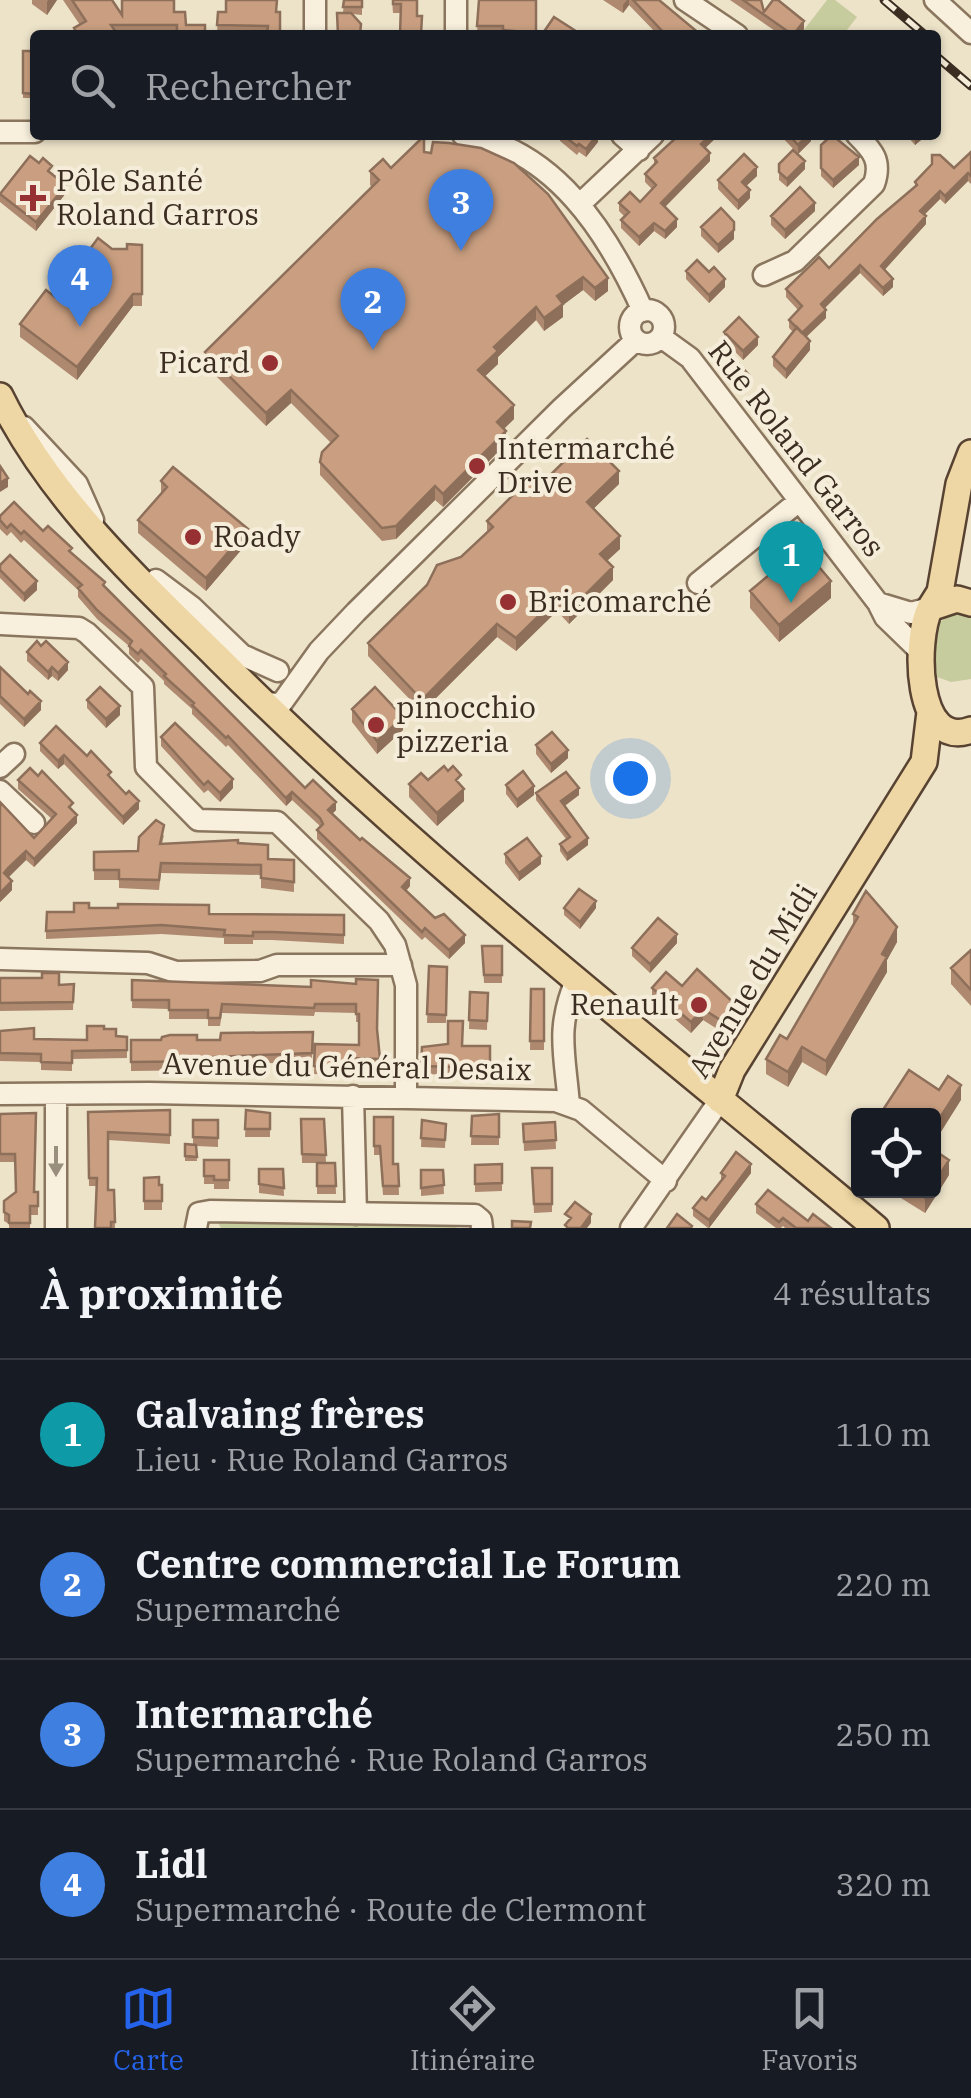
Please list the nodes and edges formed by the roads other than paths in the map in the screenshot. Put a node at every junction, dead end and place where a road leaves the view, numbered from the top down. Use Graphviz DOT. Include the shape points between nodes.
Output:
graph roads {
  1 [pos="315,0"];
  2 [pos="456,0"];
  3 [pos="685,0"];
  4 [pos="935,0"];
  5 [pos="315,30"];
  6 [pos="456,30"];
  7 [pos="730,30"];
  8 [pos="971,33"];
  9 [pos="0,132"];
  10 [pos="30,132"];
  11 [pos="481,140"];
  12 [pos="862,140"];
  13 [pos="646,142"];
  14 [pos="580,204"];
  15 [pos="764,275"];
  16 [pos="643,311"];
  17 [pos="662,337"];
  18 [pos="636,340"];
  19 [pos="4,404"];
  20 [pos="971,452"];
  21 [pos="799,500"];
  22 [pos="70,504"];
  23 [pos="93,520"];
  24 [pos="951,529"];
  25 [pos="698,583"];
  26 [pos="971,600"];
  27 [pos="878,604"];
  28 [pos="930,608"];
  29 [pos="0,624"];
  30 [pos="319,650"];
  31 [pos="919,650"];
  32 [pos="274,698"];
  33 [pos="930,712"];
  34 [pos="969,733"];
  35 [pos="924,762"];
  36 [pos="0,790"];
  37 [pos="34,824"];
  38 [pos="0,960"];
  39 [pos="401,965"];
  40 [pos="578,978"];
  41 [pos="0,1094"];
  42 [pos="56,1094"];
  43 [pos="353,1096"];
  44 [pos="406,1097"];
  45 [pos="720,1100"];
  46 [pos="570,1105"];
  47 [pos="666,1181"];
  48 [pos="356,1214"];
  49 [pos="56,1228"];
  50 [pos="196,1228"];
  51 [pos="482,1228"];
  52 [pos="631,1228"];
  53 [pos="876,1228"];
  1 -- 5 [label="street"];
  2 -- 6 [label="street"];
  3 -- 7 [label="street"];
  4 -- 8 [label="street"];
  9 -- 10 [label="street"];
  11 -- 14 [label="street" via="510,148"];
  12 -- 15 [label="street" via="880,169 874,184 795,261"];
  13 -- 14 [label="street"];
  14 -- 16 [label="street"];
  16 -- 17 [label="street" via="659,314"];
  16 -- 18 [label="street" via="630,327"];
  17 -- 18 [label="street" via="650,344"];
  17 -- 21 [label="street, Rue Roland Garros" via="690,358"];
  18 -- 30 [label="street"];
  19 -- 22 [label="main road"];
  19 -- 23 [label="street" via="77,484"];
  20 -- 24 [label="main road"];
  21 -- 25 [label="street"];
  21 -- 27 [label="street, Rue Roland Garros"];
  22 -- 23 [label="main road"];
  22 -- 32 [label="main road" via="125,568"];
  23 -- 32 [label="main road"];
  24 -- 26 [label="main road" via="958,575"];
  24 -- 28 [label="main road" via="940,592"];
  26 -- 28 [label="main road"];
  27 -- 28 [label="street, Rue Roland Garros" via="911,613"];
  27 -- 31 [label="street, Rue Roland Garros"];
  28 -- 31 [label="main road"];
  29 -- 39 [label="street" via="86,632 143,688 144,757 151,775 198,820 277,822 389,933"];
  30 -- 32 [label="street"];
  30 -- 32 [label="street"];
  31 -- 33 [label="main road, Avenue du Midi"];
  32 -- 40 [label="main road" via="462,885"];
  33 -- 34 [label="main road" via="942,726"];
  33 -- 35 [label="main road, Avenue du Midi"];
  34 -- 35 [label="main road, Avenue du Midi"];
  35 -- 45 [label="main road, Avenue du Midi" via="732,1070"];
  36 -- 37 [label="street"];
  38 -- 39 [label="street" via="148,963 176,972"];
  39 -- 44 [label="street"];
  40 -- 45 [label="main road"];
  40 -- 46 [label="street" via="565,1006 561,1045"];
  41 -- 42 [label="street, Avenue du Général Desaix"];
  42 -- 43 [label="street, Avenue du Général Desaix"];
  42 -- 49 [label="street, one-way"];
  43 -- 44 [label="street, Avenue du Général Desaix"];
  43 -- 48 [label="street"];
  44 -- 46 [label="street, Avenue du Général Desaix"];
  45 -- 47 [label="street, Avenue du Midi"];
  45 -- 53 [label="main road"];
  46 -- 47 [label="street, Avenue du Général Desaix"];
  47 -- 52 [label="street, Avenue du Midi"];
  48 -- 50 [label="street" via="204,1211"];
  48 -- 51 [label="street" via="475,1215"];
}
